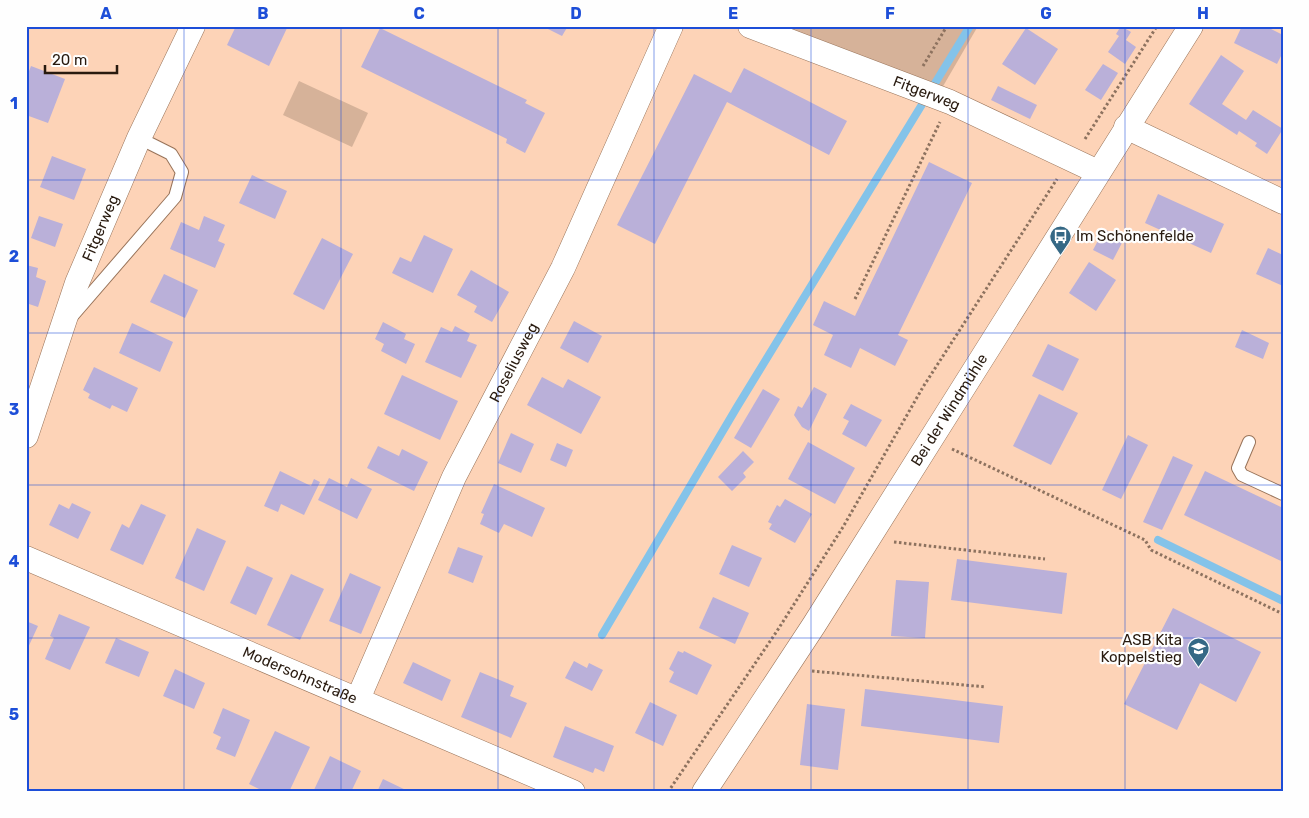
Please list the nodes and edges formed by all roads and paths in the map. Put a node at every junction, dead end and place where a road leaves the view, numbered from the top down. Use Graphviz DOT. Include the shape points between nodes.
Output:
graph roads {
  1 [pos="193,26"];
  2 [pos="671,26"];
  3 [pos="750,26"];
  4 [pos="947,26"];
  5 [pos="1157,26"];
  6 [pos="1191,26"];
  7 [pos="911,85"];
  8 [pos="950,102"];
  9 [pos="1126,127"];
  10 [pos="139,138"];
  11 [pos="1072,159"];
  12 [pos="1098,172"];
  13 [pos="1283,202"];
  14 [pos="855,299"];
  15 [pos="63,326"];
  16 [pos="26,436"];
  17 [pos="932,439"];
  18 [pos="1249,442"];
  19 [pos="1283,494"];
  20 [pos="868,539"];
  21 [pos="26,558"];
  22 [pos="1045,559"];
  23 [pos="1283,614"];
  24 [pos="785,669"];
  25 [pos="986,687"];
  26 [pos="358,699"];
  27 [pos="573,792"];
  28 [pos="668,792"];
  29 [pos="704,792"];
  1 -- 10 [label="street, Fitgerweg"];
  2 -- 26 [label="street, Roseliusweg" via="563,268 454,477"];
  3 -- 7 [label="street, Fitgerweg"];
  4 -- 7 [label="path"];
  5 -- 11 [label="path"];
  6 -- 9 [label="street, Bei der Windmühle"];
  7 -- 8 [label="street, Fitgerweg"];
  8 -- 11 [label="street, Fitgerweg"];
  8 -- 14 [label="path"];
  9 -- 12 [label="street, Bei der Windmühle"];
  9 -- 13 [label="street"];
  10 -- 15 [label="street, Fitgerweg" via="77,283"];
  10 -- 15 [label="lane" via="172,154 182,172 175,197"];
  11 -- 12 [label="street, Fitgerweg"];
  11 -- 28 [label="path" via="923,387 843,527"];
  12 -- 17 [label="street, Bei der Windmühle"];
  15 -- 16 [label="street, Fitgerweg"];
  17 -- 20 [label="street, Bei der Windmühle"];
  17 -- 23 [label="path" via="1145,540 1151,550"];
  18 -- 19 [label="lane" via="1238,468 1242,475"];
  20 -- 22 [label="path"];
  20 -- 24 [label="street, Bei der Windmühle"];
  21 -- 26 [label="street, Modersohnstraße"];
  24 -- 25 [label="path"];
  24 -- 29 [label="street, Bei der Windmühle"];
  26 -- 27 [label="street, Modersohnstraße"];
}
